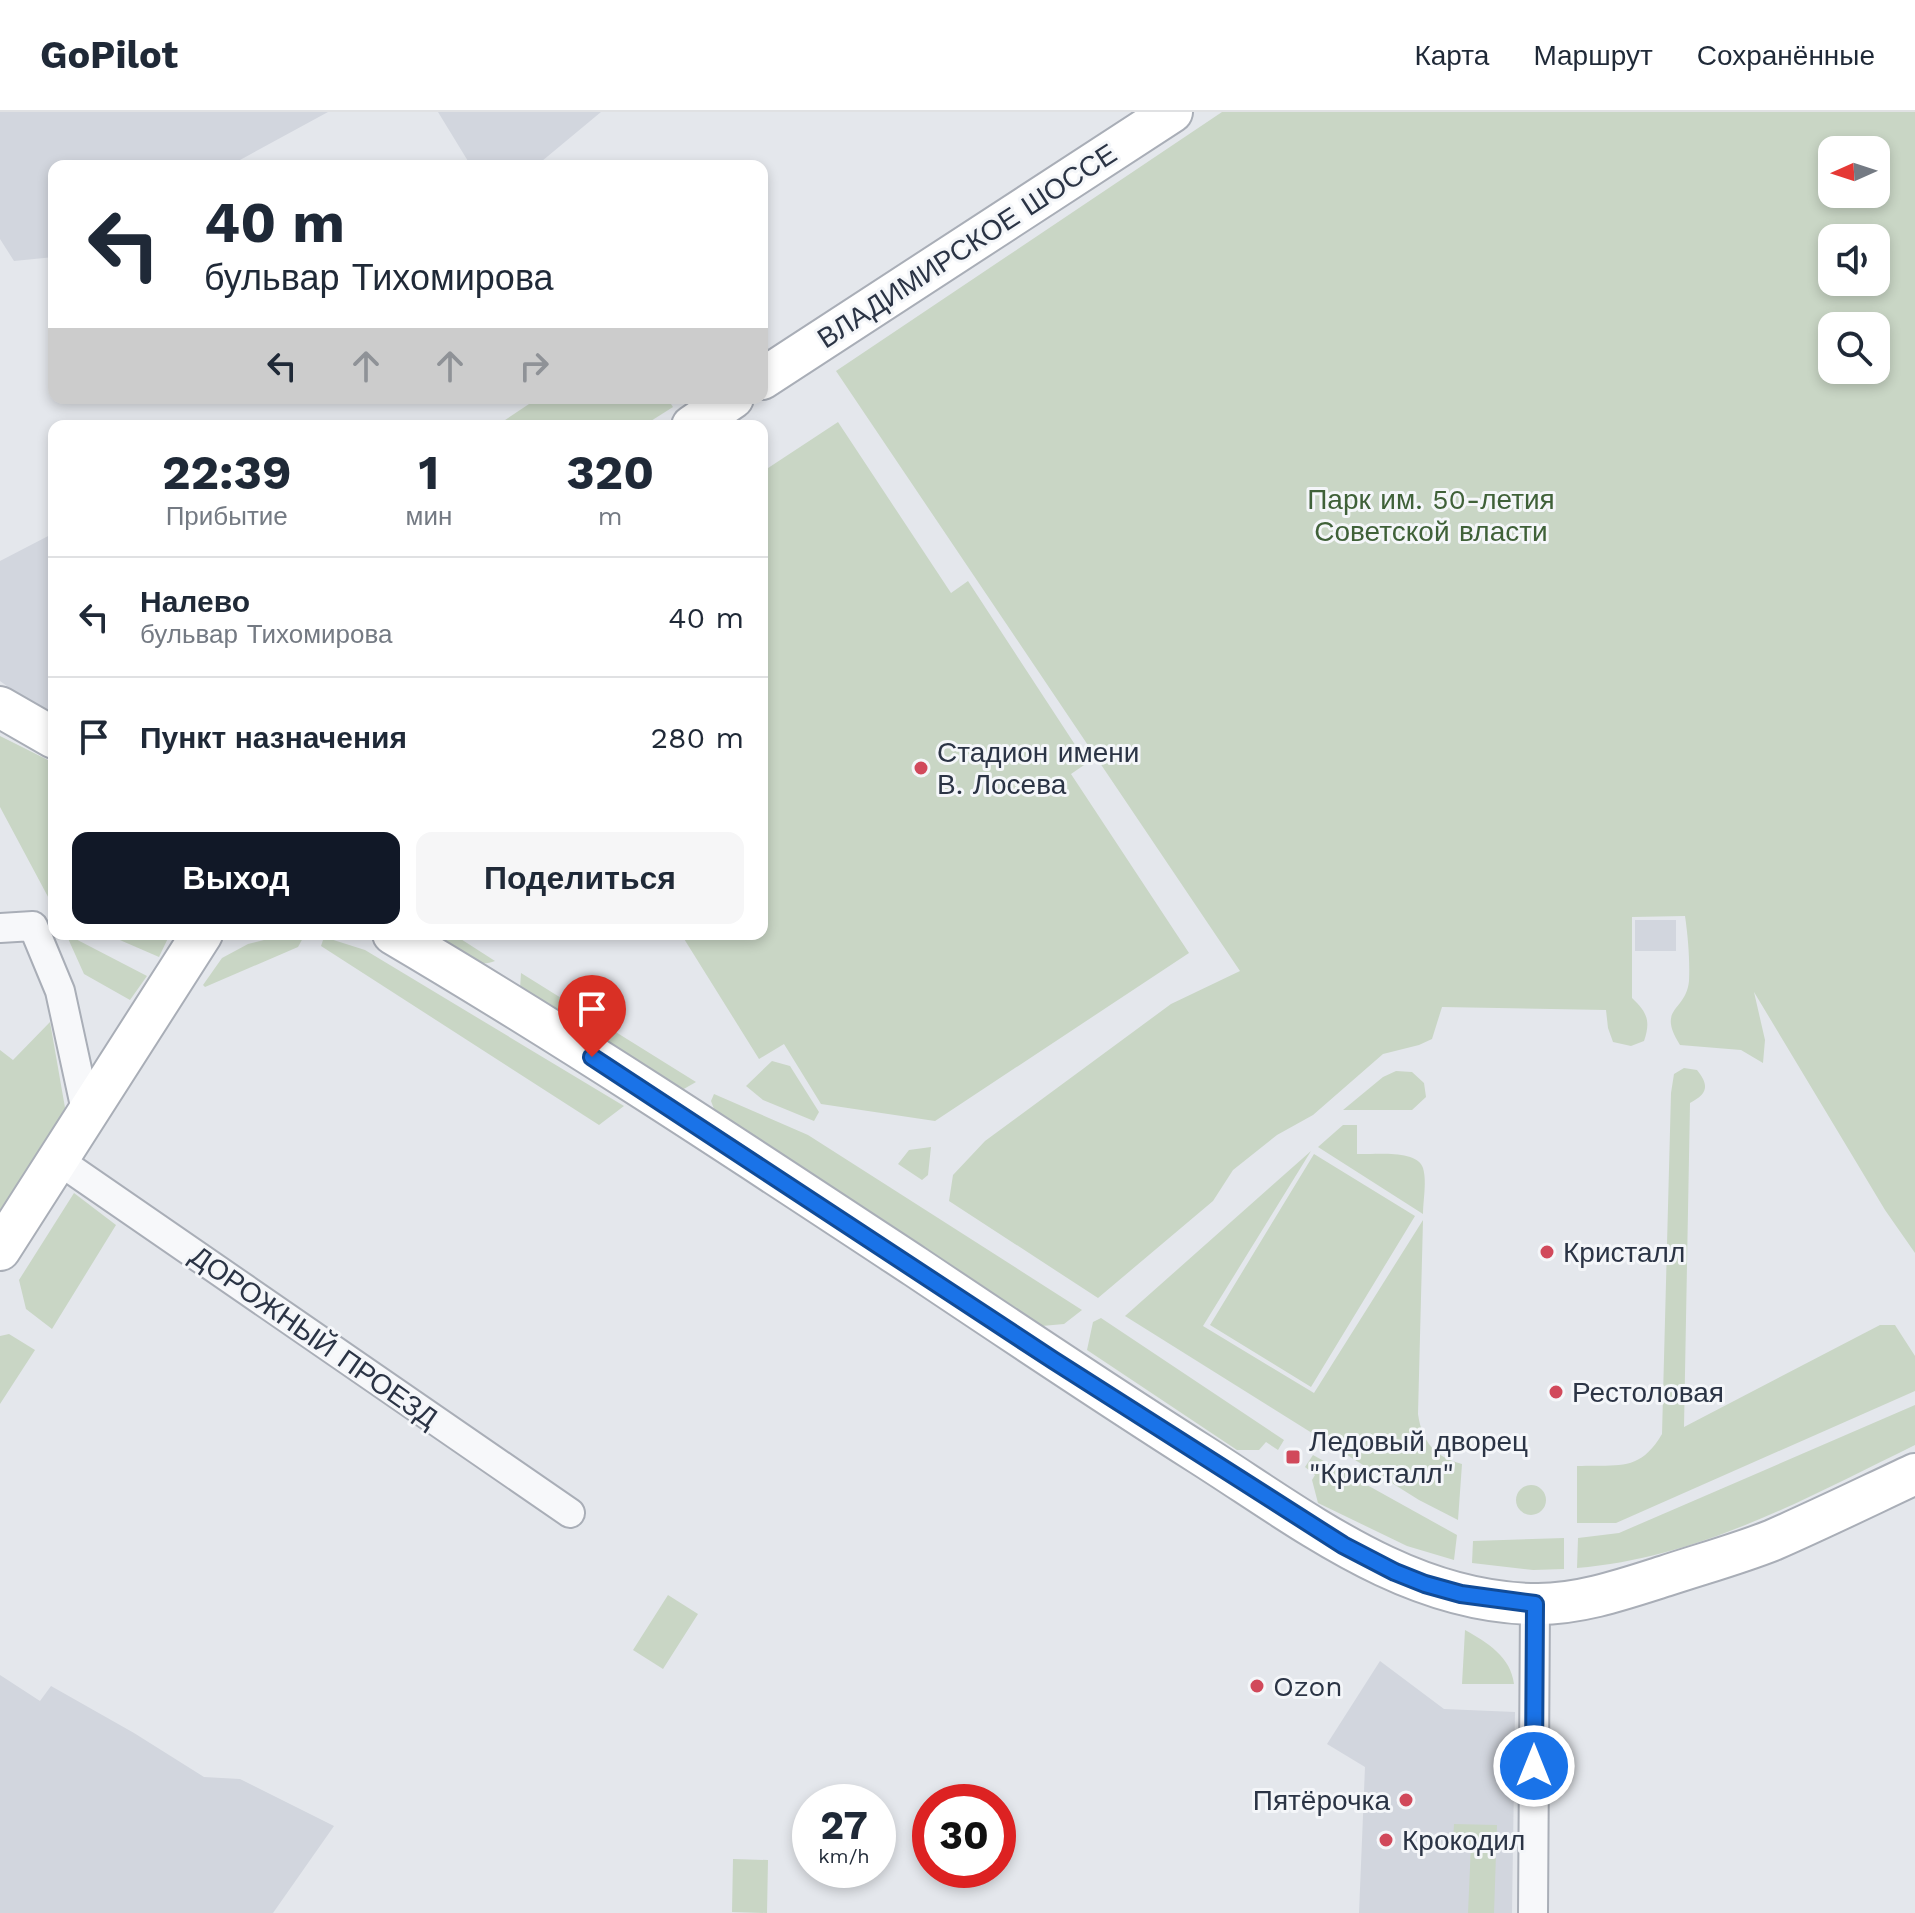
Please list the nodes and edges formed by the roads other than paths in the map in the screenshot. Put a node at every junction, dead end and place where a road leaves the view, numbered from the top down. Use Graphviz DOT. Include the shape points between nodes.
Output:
graph roads {
  1 [pos="1172,112"];
  2 [pos="768,375"];
  3 [pos="724,404"];
  4 [pos="701,420"];
  5 [pos="0,707"];
  6 [pos="48,735"];
  7 [pos="0,928"];
  8 [pos="198,940"];
  9 [pos="403,940"];
  10 [pos="87,1115"];
  11 [pos="58,1160"];
  12 [pos="0,1250"];
  13 [pos="1915,1474"];
  14 [pos="570,1513"];
  15 [pos="1535,1604"];
  16 [pos="1533,1913"];
  1 -- 2 [label="street, ВЛАДИМИРСКОЕ ШОССЕ"];
  3 -- 4 [label="street"];
  5 -- 6 [label="street"];
  7 -- 10 [label="street" via="33,926 60,991"];
  8 -- 10 [label="street"];
  9 -- 15 [label="street" via="495,994 1343,1545 1425,1584"];
  10 -- 11 [label="street"];
  11 -- 12 [label="street"];
  11 -- 14 [label="street, ДОРОЖНЫЙ ПРОЕЗД"];
  13 -- 15 [label="street" via="1769,1542 1627,1588 1572,1602"];
  15 -- 16 [label="street"];
}
